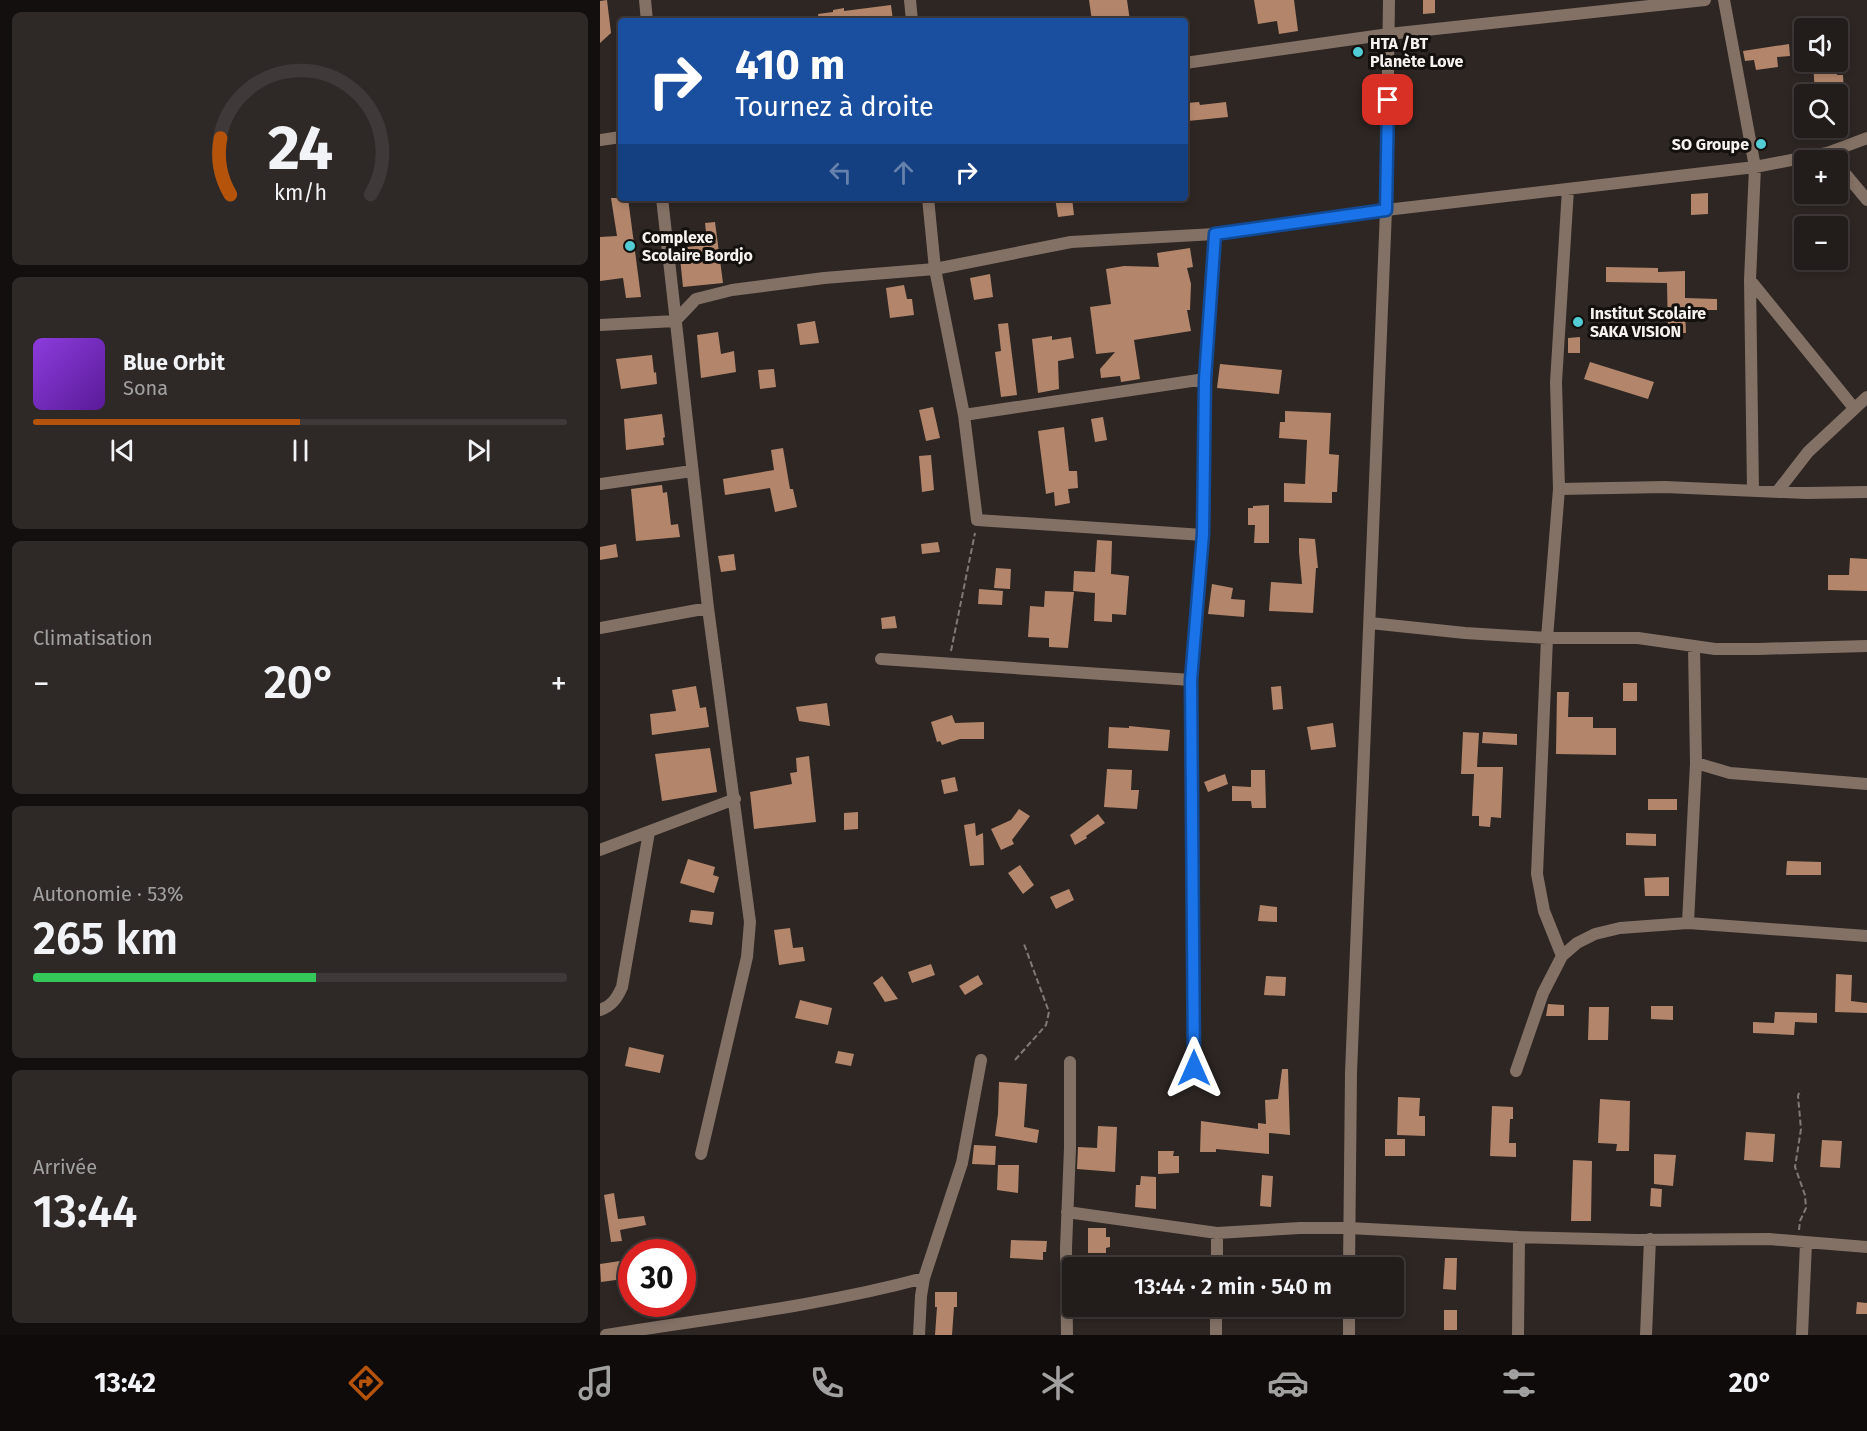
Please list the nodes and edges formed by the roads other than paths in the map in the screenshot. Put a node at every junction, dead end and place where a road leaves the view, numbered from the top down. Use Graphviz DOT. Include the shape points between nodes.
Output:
graph roads {
  1 [pos="645,0"];
  2 [pos="910,0"];
  3 [pos="1389,0"];
  4 [pos="1705,0"];
  5 [pos="1724,0"];
  6 [pos="647,18"];
  7 [pos="912,18"];
  8 [pos="1389,34"];
  9 [pos="1188,63"];
  10 [pos="618,137"];
  11 [pos="1867,138"];
  12 [pos="600,140"];
  13 [pos="1844,150"];
  14 [pos="1794,162"];
  15 [pos="1755,167"];
  16 [pos="1848,177"];
  17 [pos="1568,189"];
  18 [pos="1867,200"];
  19 [pos="662,201"];
  20 [pos="928,201"];
  21 [pos="1386,210"];
  22 [pos="1215,234"];
  23 [pos="935,269"];
  24 [pos="1750,280"];
  25 [pos="675,321"];
  26 [pos="600,325"];
  27 [pos="1205,379"];
  28 [pos="1867,397"];
  29 [pos="1854,408"];
  30 [pos="964,415"];
  31 [pos="692,471"];
  32 [pos="600,484"];
  33 [pos="1559,489"];
  34 [pos="1753,491"];
  35 [pos="1777,492"];
  36 [pos="1867,492"];
  37 [pos="1203,534"];
  38 [pos="708,608"];
  39 [pos="1370,623"];
  40 [pos="600,628"];
  41 [pos="1547,638"];
  42 [pos="1694,646"];
  43 [pos="1867,646"];
  44 [pos="881,659"];
  45 [pos="1191,680"];
  46 [pos="1696,763"];
  47 [pos="1867,784"];
  48 [pos="735,798"];
  49 [pos="649,832"];
  50 [pos="600,850"];
  51 [pos="1688,923"];
  52 [pos="1867,936"];
  53 [pos="1562,956"];
  54 [pos="600,1010"];
  55 [pos="981,1060"];
  56 [pos="1070,1062"];
  57 [pos="1194,1068"];
  58 [pos="1516,1071"];
  59 [pos="701,1154"];
  60 [pos="1067,1212"];
  61 [pos="1349,1228"];
  62 [pos="1217,1233"];
  63 [pos="1519,1237"];
  64 [pos="1650,1239"];
  65 [pos="1802,1242"];
  66 [pos="1867,1247"];
  67 [pos="1217,1257"];
  68 [pos="1349,1257"];
  69 [pos="924,1278"];
  70 [pos="1216,1317"];
  71 [pos="1349,1317"];
  72 [pos="606,1335"];
  73 [pos="919,1335"];
  74 [pos="1067,1335"];
  75 [pos="1216,1335"];
  76 [pos="1349,1335"];
  77 [pos="1518,1335"];
  78 [pos="1646,1335"];
  79 [pos="1802,1335"];
  1 -- 6 [label="street"];
  2 -- 7 [label="street"];
  3 -- 8 [label="street"];
  4 -- 8 [label="street"];
  5 -- 15 [label="street"];
  8 -- 9 [label="street"];
  8 -- 21 [label="street"];
  10 -- 12 [label="street"];
  11 -- 13 [label="street"];
  14 -- 15 [label="street"];
  15 -- 17 [label="street"];
  15 -- 24 [label="street"];
  16 -- 18 [label="street"];
  17 -- 21 [label="street"];
  17 -- 33 [label="street" via="1556,382"];
  19 -- 25 [label="street"];
  20 -- 23 [label="street"];
  21 -- 22 [label="street"];
  21 -- 39 [label="street"];
  22 -- 23 [label="street" via="1071,242"];
  22 -- 27 [label="street"];
  23 -- 25 [label="street" via="732,290 696,298"];
  23 -- 30 [label="street"];
  24 -- 29 [label="street"];
  24 -- 34 [label="street"];
  25 -- 26 [label="street"];
  25 -- 31 [label="street"];
  27 -- 30 [label="street"];
  27 -- 37 [label="street"];
  28 -- 29 [label="street"];
  29 -- 35 [label="street" via="1809,452"];
  30 -- 37 [label="street" via="977,520"];
  31 -- 32 [label="street"];
  31 -- 38 [label="street"];
  33 -- 34 [label="street" via="1665,487"];
  33 -- 41 [label="street"];
  34 -- 35 [label="street"];
  35 -- 36 [label="street"];
  37 -- 45 [label="street"];
  38 -- 40 [label="street"];
  38 -- 48 [label="street"];
  39 -- 41 [label="street"];
  39 -- 61 [label="street"];
  41 -- 42 [label="street" via="1638,638"];
  41 -- 53 [label="street" via="1538,874 1544,911"];
  42 -- 43 [label="street"];
  42 -- 46 [label="street"];
  44 -- 45 [label="street"];
  45 -- 57 [label="street"];
  46 -- 47 [label="street" via="1730,773"];
  46 -- 51 [label="street"];
  48 -- 49 [label="street"];
  48 -- 59 [label="street" via="750,939"];
  49 -- 50 [label="street"];
  49 -- 54 [label="street" via="622,987 611,1005"];
  51 -- 52 [label="street"];
  51 -- 53 [label="street" via="1604,932 1577,943"];
  53 -- 58 [label="street"];
  55 -- 69 [label="street" via="962,1163"];
  56 -- 60 [label="street"];
  60 -- 62 [label="street"];
  60 -- 74 [label="street"];
  61 -- 62 [label="street"];
  61 -- 63 [label="street"];
  61 -- 68 [label="street"];
  62 -- 67 [label="street"];
  63 -- 64 [label="street"];
  63 -- 77 [label="street"];
  64 -- 65 [label="street"];
  64 -- 78 [label="street"];
  65 -- 66 [label="street"];
  65 -- 79 [label="street"];
  69 -- 72 [label="street" via="882,1290"];
  69 -- 73 [label="street"];
  70 -- 75 [label="street"];
  71 -- 76 [label="street"];
}
